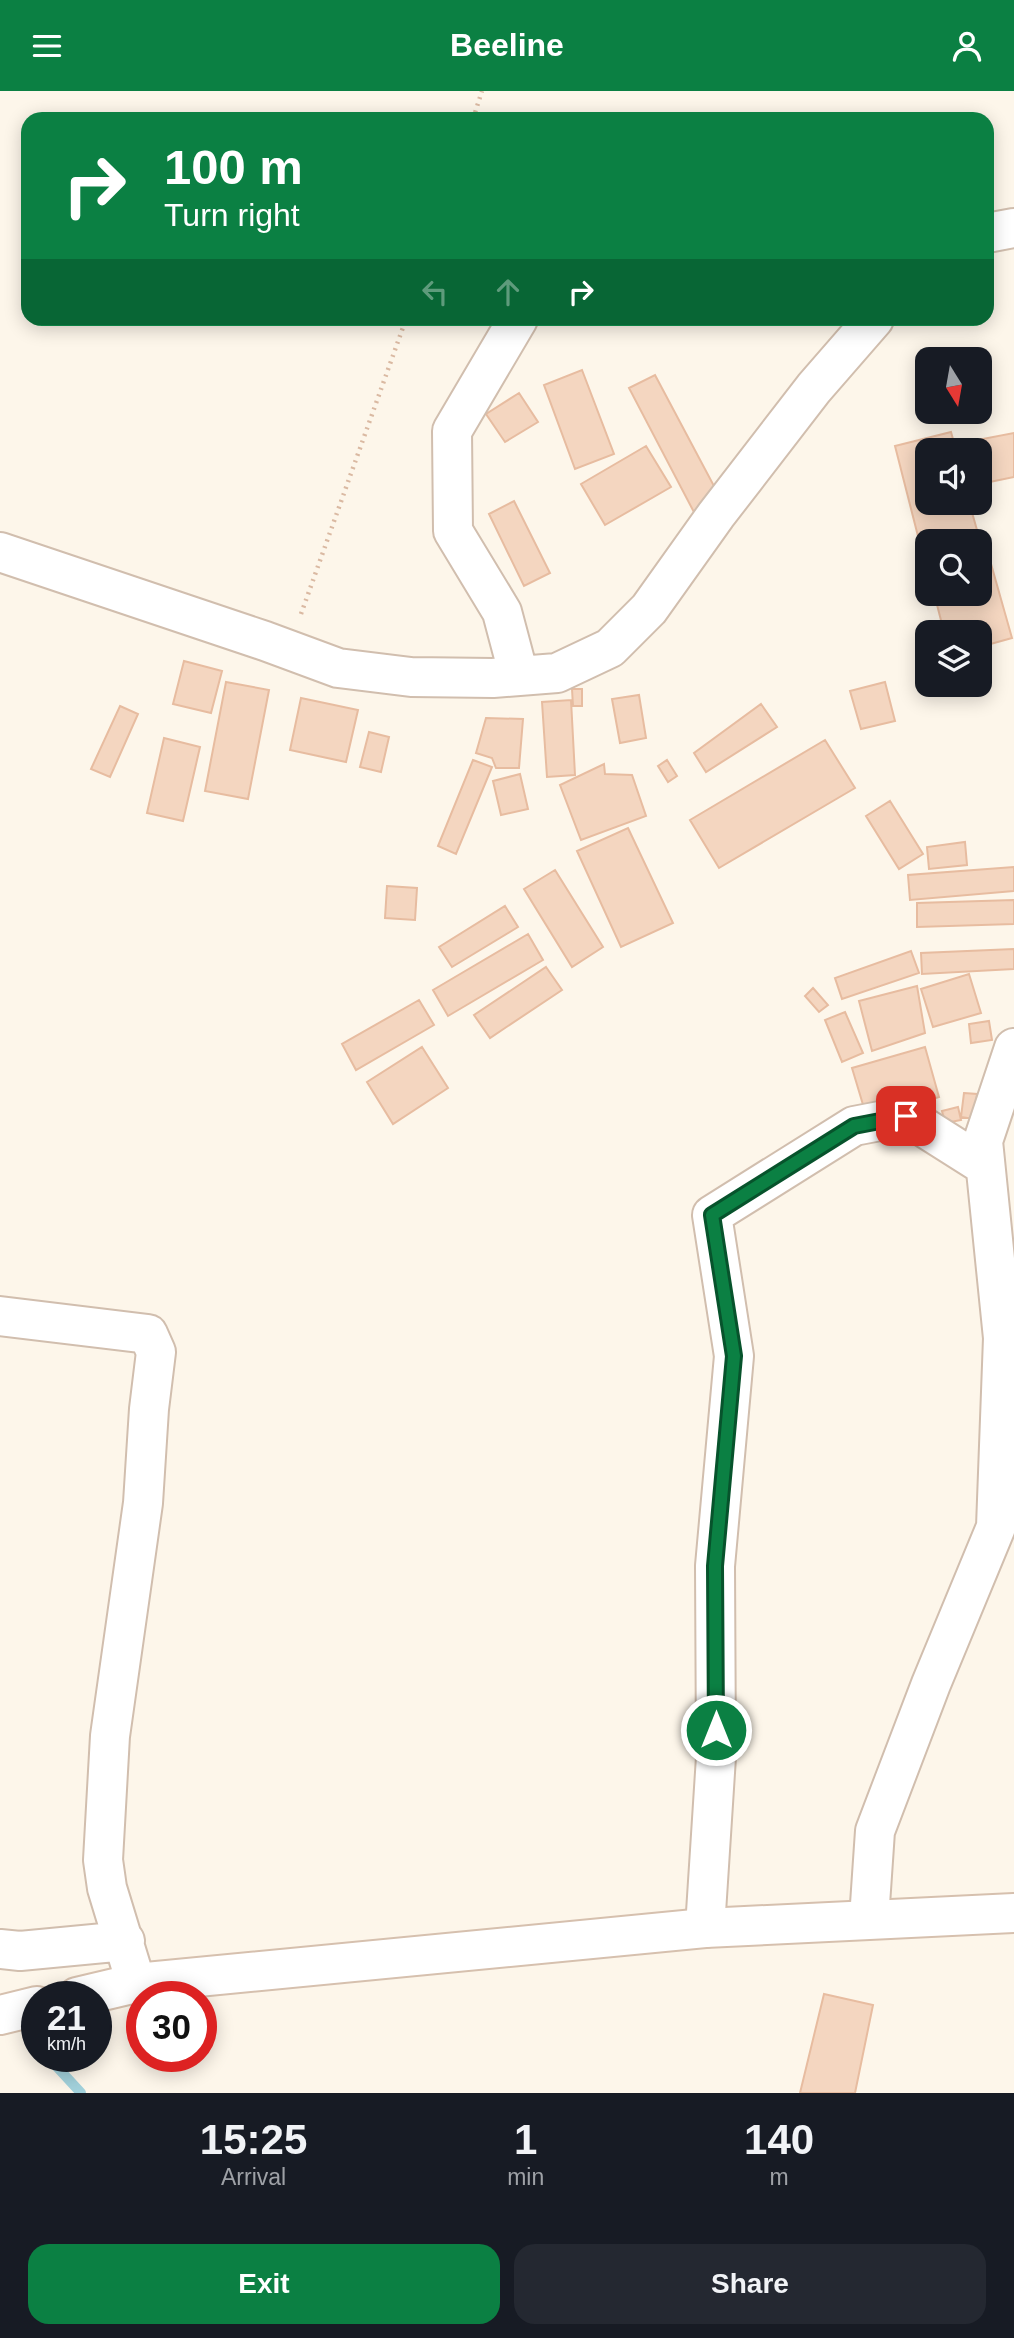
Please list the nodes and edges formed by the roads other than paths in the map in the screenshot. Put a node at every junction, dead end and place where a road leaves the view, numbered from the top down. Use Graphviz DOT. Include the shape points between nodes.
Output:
graph roads {
  1 [pos="1014,228"];
  2 [pos="994,232"];
  3 [pos="514,326"];
  4 [pos="868,326"];
  5 [pos="2,557"];
  6 [pos="519,676"];
  7 [pos="1014,1048"];
  8 [pos="985,1166"];
  9 [pos="0,1316"];
  10 [pos="1014,1913"];
  11 [pos="869,1919"];
  12 [pos="705,1928"];
  13 [pos="125,1941"];
  14 [pos="0,1949"];
  15 [pos="135,1981"];
  16 [pos="157,1981"];
  17 [pos="21,2010"];
  18 [pos="0,2015"];
  1 -- 2 [label="street"];
  3 -- 6 [label="street" via="452,431 453,531 502,612"];
  4 -- 6 [label="street" via="716,515 649,609 610,648 557,673"];
  5 -- 6 [label="street" via="338,669 411,677"];
  7 -- 8 [label="street" via="983,1141"];
  8 -- 11 [label="street" via="1003,1338 996,1527 875,1831"];
  8 -- 12 [label="street" via="906,1116 854,1126 712,1215 734,1356 715,1566 716,1757"];
  9 -- 13 [label="street" via="148,1335 156,1352 143,1503 110,1736 103,1860"];
  10 -- 11 [label="street"];
  11 -- 12 [label="street"];
  12 -- 16 [label="street"];
  13 -- 14 [label="street"];
  13 -- 15 [label="street"];
  17 -- 18 [label="street"];
}
